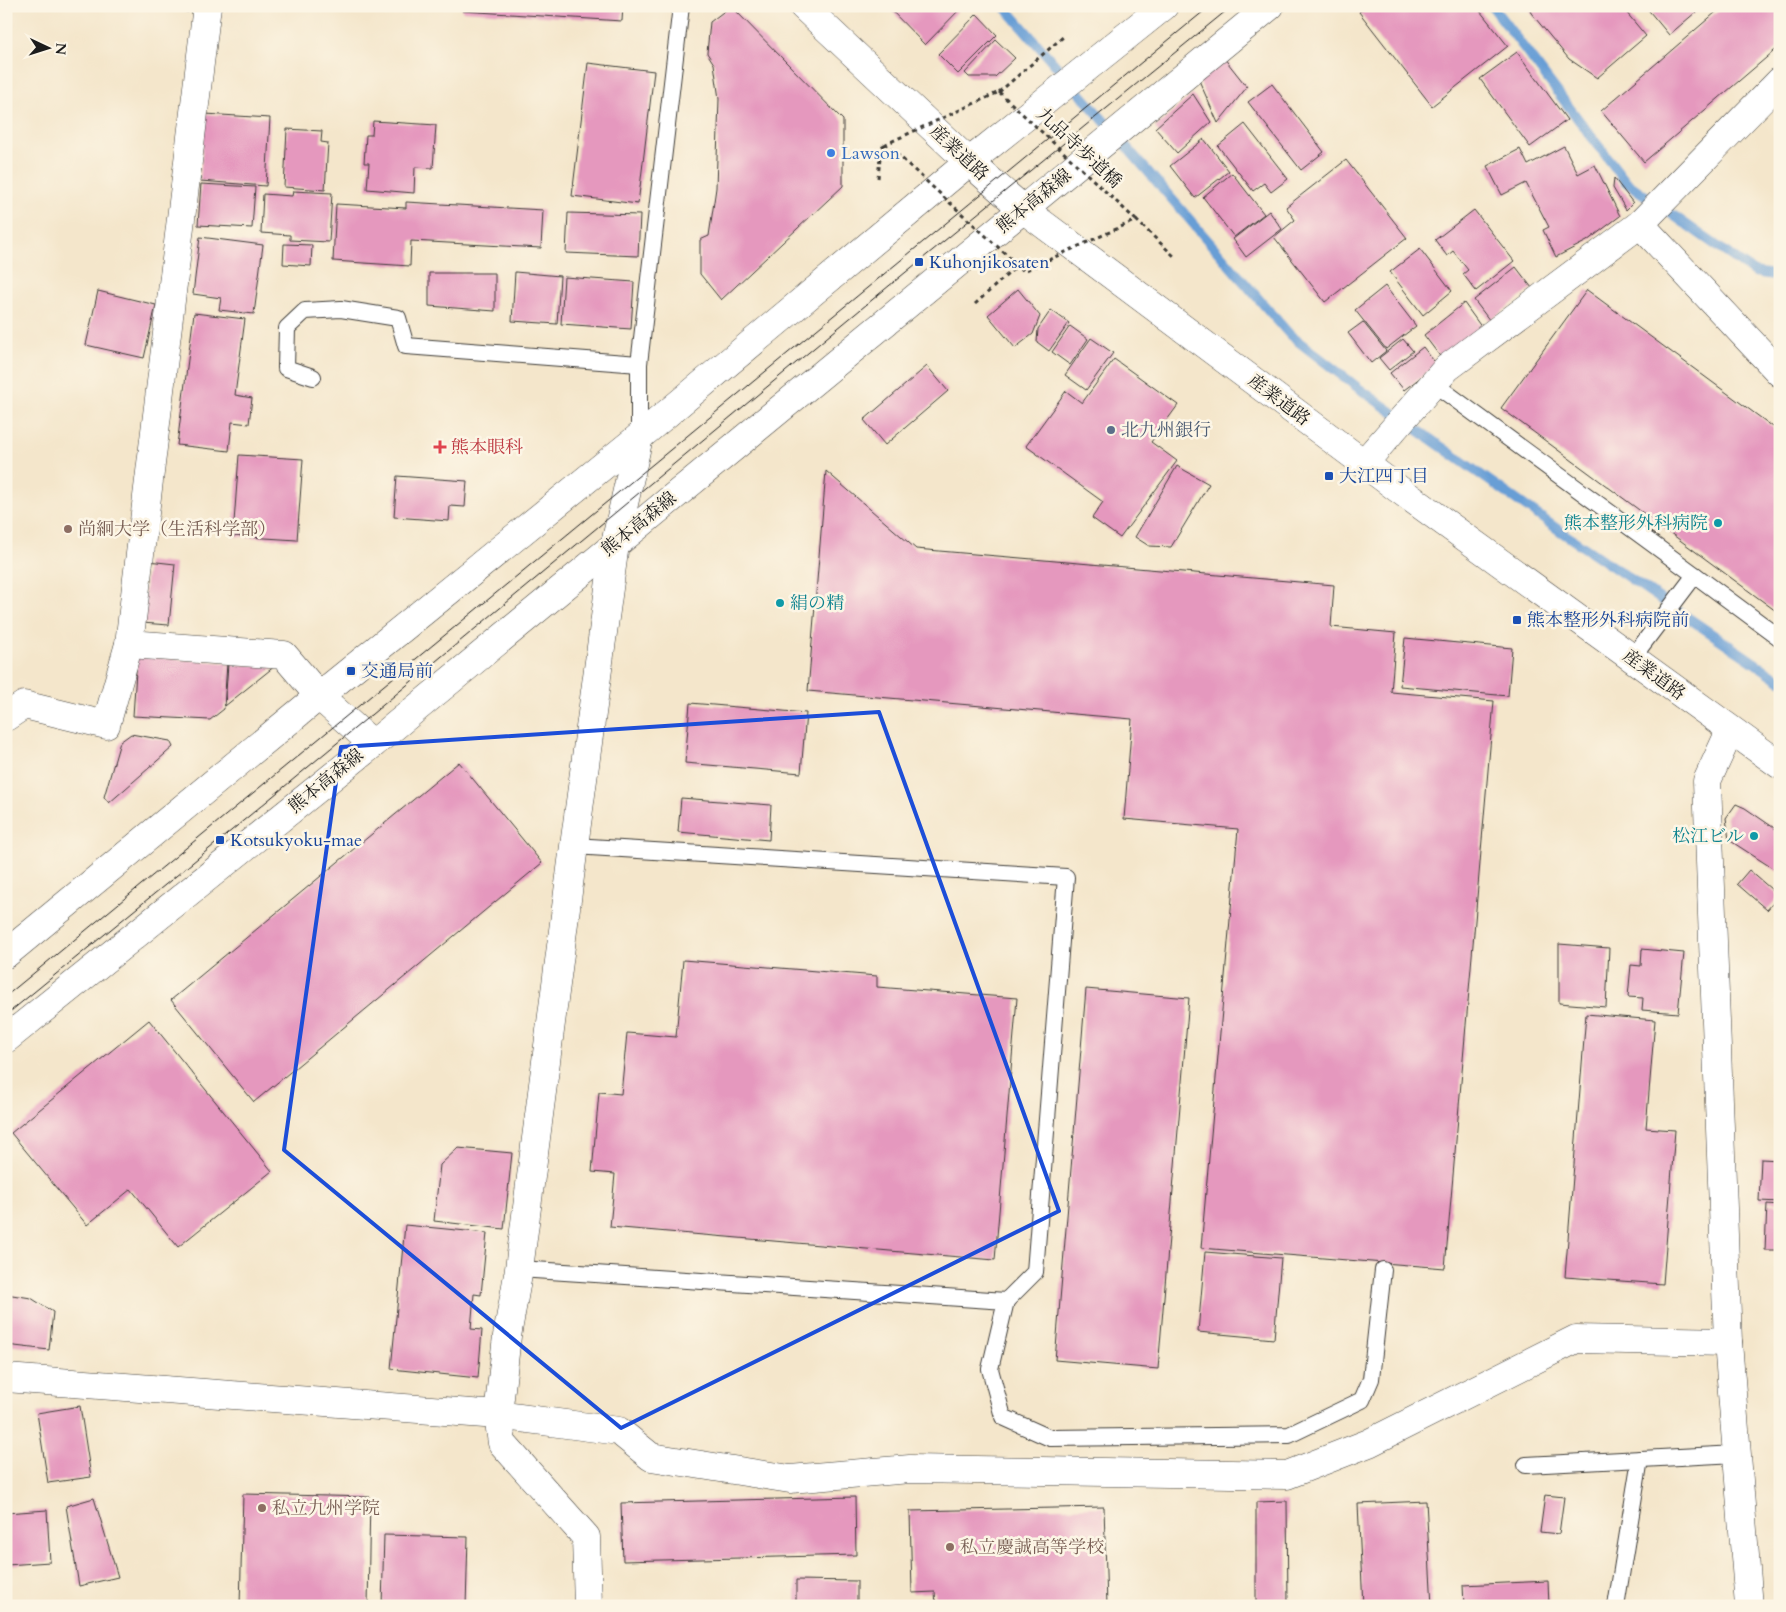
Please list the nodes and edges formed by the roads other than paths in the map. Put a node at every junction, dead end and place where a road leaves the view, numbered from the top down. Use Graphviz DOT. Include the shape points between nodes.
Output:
graph roads {
  1 [pos="206,6"];
  2 [pos="681,6"];
  3 [pos="803,6"];
  4 [pos="1164,6"];
  5 [pos="1270,6"];
  6 [pos="1780,81"];
  7 [pos="969,162"];
  8 [pos="1023,209"];
  9 [pos="1641,222"];
  10 [pos="639,364"];
  11 [pos="1780,373"];
  12 [pos="313,377"];
  13 [pos="1433,383"];
  14 [pos="639,438"];
  15 [pos="1364,463"];
  16 [pos="615,544"];
  17 [pos="1695,575"];
  18 [pos="1780,638"];
  19 [pos="129,644"];
  20 [pos="1639,649"];
  21 [pos="320,696"];
  22 [pos="6,718"];
  23 [pos="1730,731"];
  24 [pos="373,744"];
  25 [pos="1780,765"];
  26 [pos="574,846"];
  27 [pos="6,954"];
  28 [pos="6,1039"];
  29 [pos="519,1269"];
  30 [pos="1383,1270"];
  31 [pos="1006,1301"];
  32 [pos="1728,1342"];
  33 [pos="6,1378"];
  34 [pos="498,1415"];
  35 [pos="1737,1454"];
  36 [pos="1640,1459"];
  37 [pos="1526,1465"];
  38 [pos="588,1606"];
  39 [pos="1616,1606"];
  40 [pos="1749,1606"];
  1 -- 19 [label="street"];
  2 -- 10 [label="lane"];
  3 -- 7 [label="street, 産業道路"];
  4 -- 7 [label="street"];
  5 -- 8 [label="street, 熊本高森線"];
  6 -- 9 [label="street"];
  7 -- 8 [label="street, 産業道路"];
  7 -- 14 [label="street"];
  8 -- 15 [label="street, 産業道路"];
  8 -- 16 [label="street, 熊本高森線"];
  9 -- 11 [label="street"];
  9 -- 13 [label="street" via="1447,368"];
  10 -- 12 [label="lane" via="406,346 398,318 341,309 305,311 287,328 286,368"];
  10 -- 14 [label="lane"];
  13 -- 15 [label="street"];
  13 -- 17 [label="lane"];
  14 -- 16 [label="street"];
  14 -- 21 [label="street"];
  15 -- 23 [label="street, 産業道路"];
  16 -- 24 [label="street, 熊本高森線"];
  16 -- 26 [label="street"];
  17 -- 18 [label="lane"];
  17 -- 20 [label="lane"];
  19 -- 21 [label="street" via="284,655"];
  19 -- 22 [label="street" via="106,725 24,705"];
  21 -- 24 [label="street"];
  21 -- 27 [label="street"];
  23 -- 25 [label="street, 産業道路"];
  23 -- 32 [label="street" via="1707,781"];
  24 -- 28 [label="street, 熊本高森線"];
  26 -- 29 [label="street"];
  26 -- 31 [label="lane" via="1066,877 1035,1272"];
  29 -- 31 [label="lane"];
  29 -- 34 [label="street"];
  30 -- 31 [label="lane" via="1371,1379 1362,1400 1289,1435 1050,1438 1003,1417 990,1369"];
  32 -- 34 [label="street" via="1576,1339 1369,1443 1287,1475 910,1469 790,1479 651,1457 619,1431"];
  32 -- 35 [label="street"];
  33 -- 34 [label="street"];
  34 -- 38 [label="street" via="502,1443 586,1537"];
  35 -- 36 [label="lane"];
  35 -- 40 [label="street"];
  36 -- 37 [label="lane"];
  36 -- 39 [label="lane"];
}
